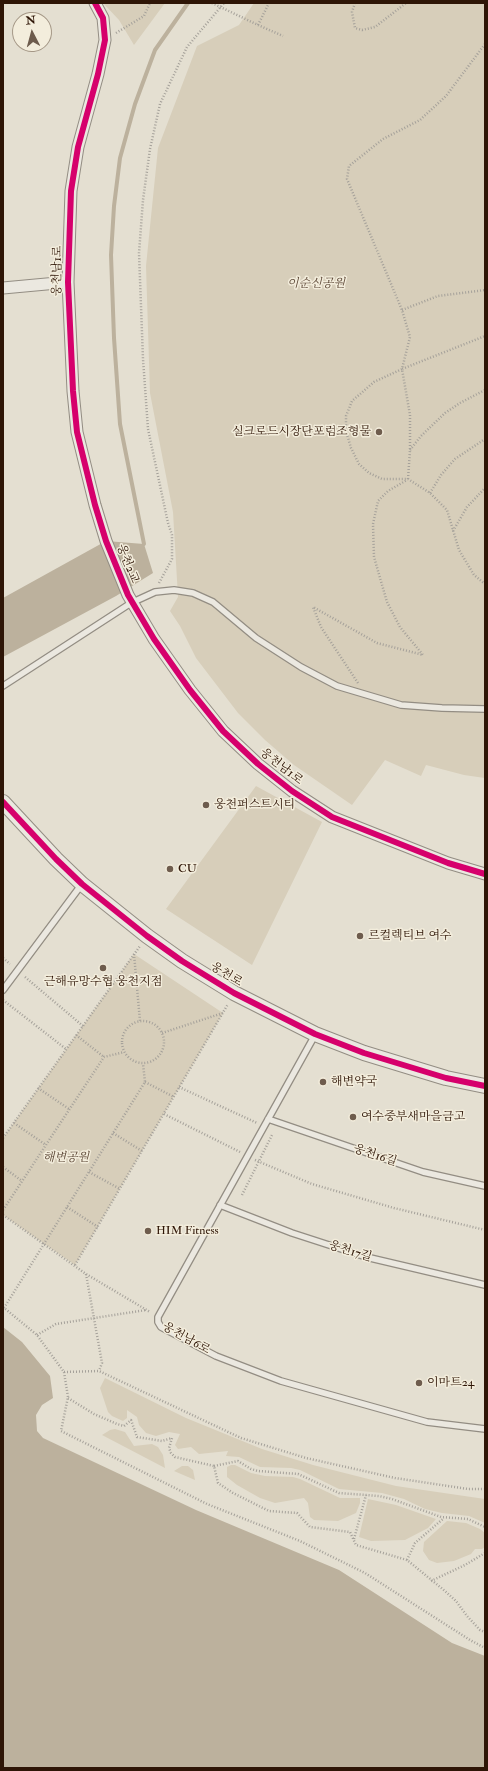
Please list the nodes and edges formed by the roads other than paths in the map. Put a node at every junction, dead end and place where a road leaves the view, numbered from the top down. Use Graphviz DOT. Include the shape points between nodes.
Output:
graph roads {
  1 [pos="95,3"];
  2 [pos="68,282"];
  3 [pos="3,288"];
  4 [pos="106,541"];
  5 [pos="129,599"];
  6 [pos="3,686"];
  7 [pos="485,709"];
  8 [pos="3,802"];
  9 [pos="485,874"];
  10 [pos="82,884"];
  11 [pos="3,990"];
  12 [pos="315,1034"];
  13 [pos="485,1086"];
  14 [pos="268,1119"];
  15 [pos="485,1186"];
  16 [pos="220,1205"];
  17 [pos="485,1285"];
  18 [pos="485,1429"];
  1 -- 2 [label="street, 웅천남1로" via="103,18 105,40 78,147 71,192"];
  2 -- 3 [label="street"];
  2 -- 4 [label="street, 웅천남1로" via="72,391 77,432"];
  4 -- 5 [label="street, 웅천2교"];
  5 -- 6 [label="lane"];
  5 -- 7 [label="lane" via="174,590 193,593 213,602 256,638 301,667 337,686 401,704"];
  5 -- 9 [label="street, 웅천남1로" via="190,690 223,731 292,791 332,816 448,863"];
  8 -- 10 [label="street, 웅천로"];
  10 -- 11 [label="lane"];
  10 -- 12 [label="street, 웅천로" via="182,961 234,994"];
  12 -- 13 [label="street, 웅천로" via="400,1065"];
  12 -- 14 [label="lane, 웅천남6로"];
  14 -- 15 [label="lane, 웅천16길" via="423,1172"];
  14 -- 16 [label="lane, 웅천남6로"];
  16 -- 17 [label="lane, 웅천17길" via="292,1233 366,1257"];
  16 -- 18 [label="lane, 웅천남6로" via="158,1317 161,1327 216,1356 281,1381 426,1422"];
}
